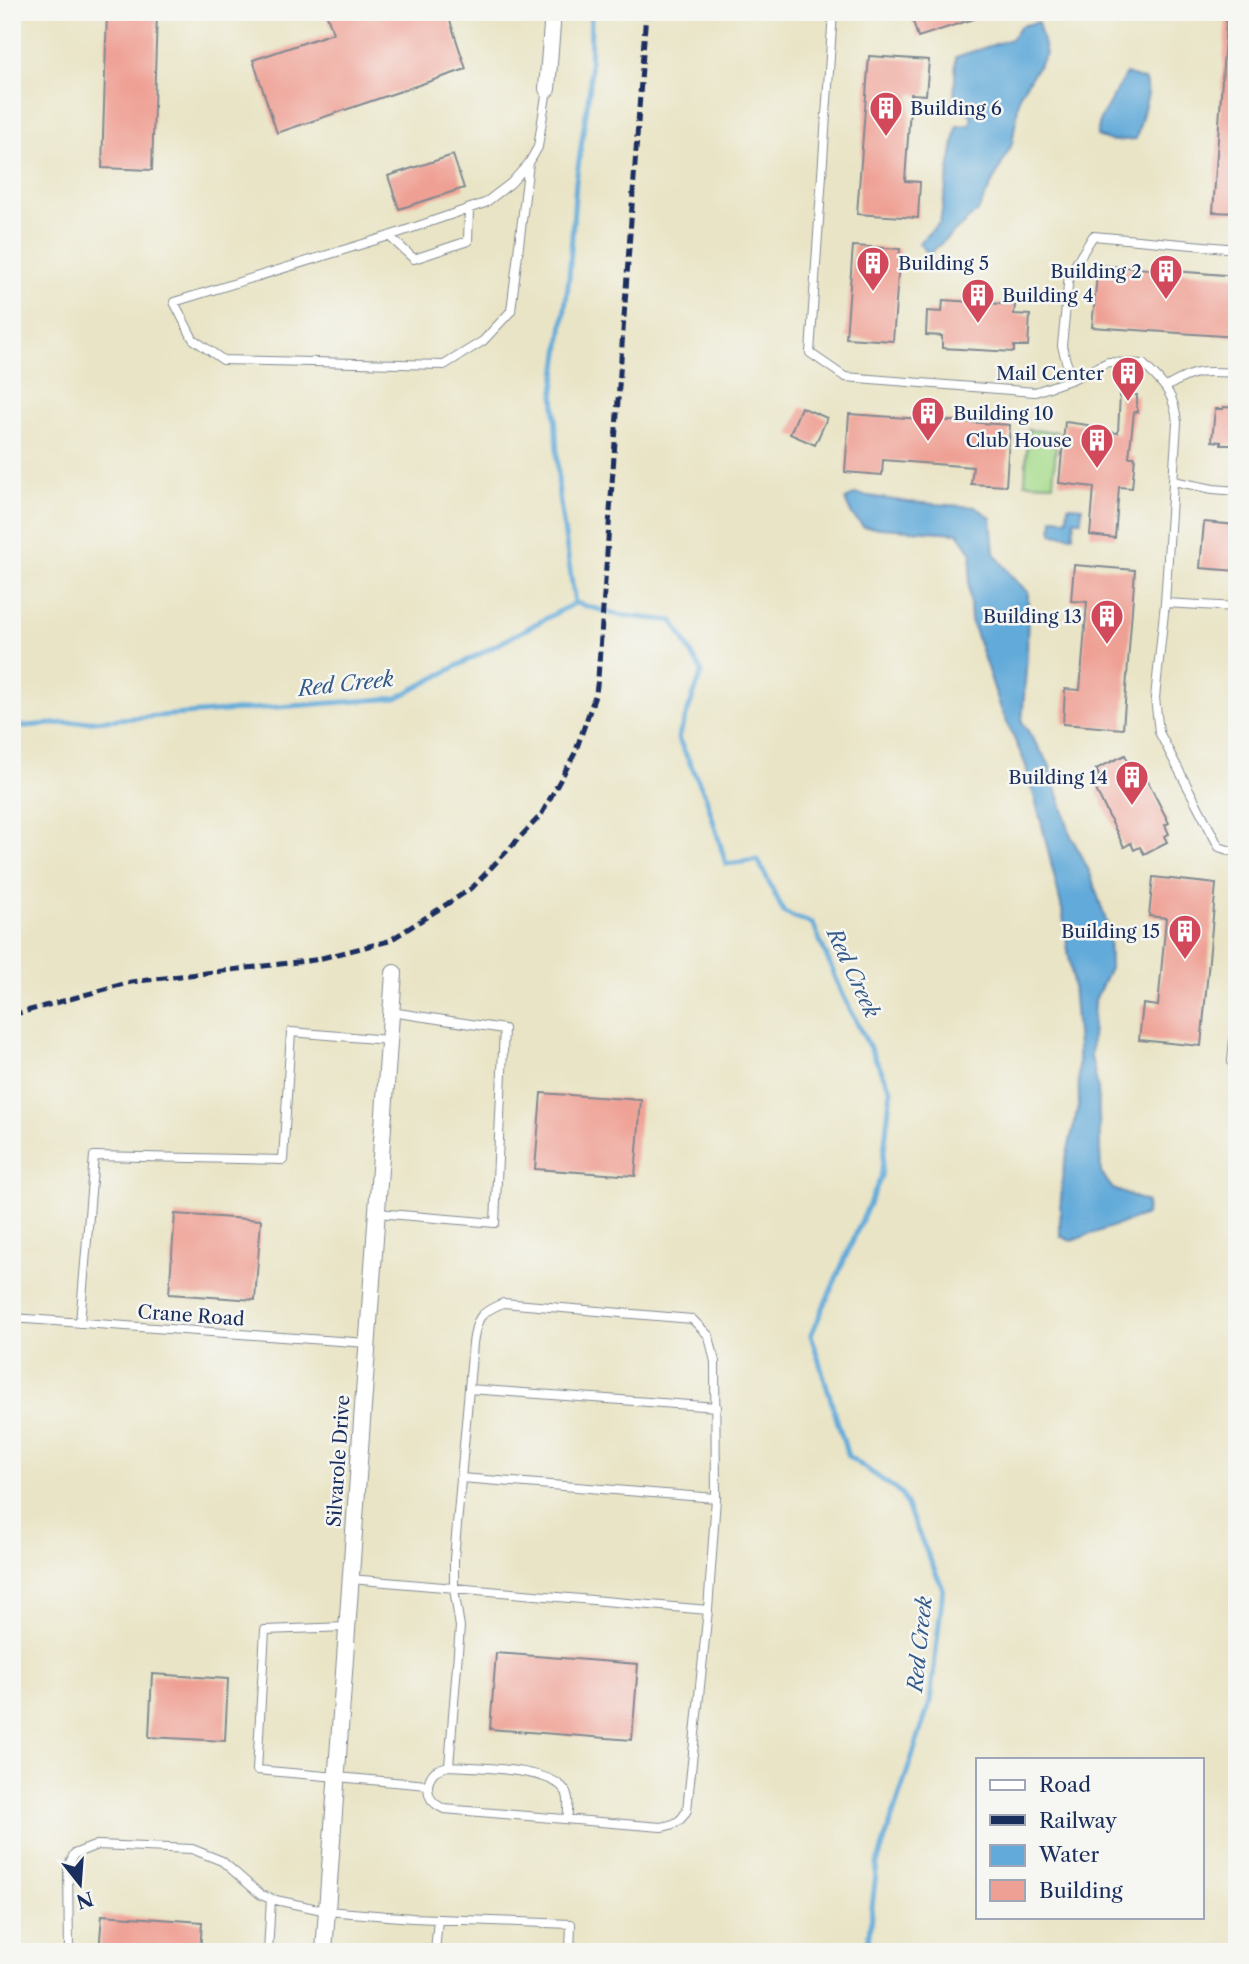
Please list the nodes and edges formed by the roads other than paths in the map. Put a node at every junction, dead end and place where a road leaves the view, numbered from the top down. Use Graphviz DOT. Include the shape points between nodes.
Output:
graph roads {
  1 [pos="553,12"];
  2 [pos="833,12"];
  3 [pos="547,89"];
  4 [pos="529,163"];
  5 [pos="470,209"];
  6 [pos="389,236"];
  7 [pos="1237,249"];
  8 [pos="1237,373"];
  9 [pos="1073,379"];
  10 [pos="1166,387"];
  11 [pos="1173,481"];
  12 [pos="1237,491"];
  13 [pos="1165,604"];
  14 [pos="1237,607"];
  15 [pos="1237,853"];
  16 [pos="394,973"];
  17 [pos="1237,1005"];
  18 [pos="391,1012"];
  19 [pos="388,1040"];
  20 [pos="1237,1075"];
  21 [pos="377,1213"];
  22 [pos="12,1318"];
  23 [pos="80,1323"];
  24 [pos="368,1343"];
  25 [pos="469,1389"];
  26 [pos="717,1407"];
  27 [pos="461,1478"];
  28 [pos="716,1498"];
  29 [pos="351,1579"];
  30 [pos="454,1589"];
  31 [pos="708,1610"];
  32 [pos="347,1627"];
  33 [pos="449,1766"];
  34 [pos="336,1778"];
  35 [pos="428,1785"];
  36 [pos="567,1819"];
  37 [pos="271,1899"];
  38 [pos="327,1911"];
  39 [pos="438,1919"];
  40 [pos="69,1952"];
  41 [pos="268,1952"];
  42 [pos="324,1952"];
  43 [pos="435,1952"];
  44 [pos="570,1952"];
  1 -- 3 [label="street"];
  2 -- 9 [label="lane" via="810,353 845,377 1035,392"];
  3 -- 4 [label="lane" via="538,147"];
  4 -- 5 [label="lane" via="511,183"];
  4 -- 6 [label="lane" via="511,311 483,341 444,365 223,360 193,339 174,302"];
  5 -- 6 [label="lane"];
  5 -- 6 [label="lane" via="468,241 414,259"];
  7 -- 9 [label="lane" via="1093,236 1069,275 1062,346"];
  8 -- 10 [label="lane" via="1195,372"];
  9 -- 10 [label="lane" via="1108,362 1143,364"];
  10 -- 11 [label="lane" via="1177,423"];
  11 -- 12 [label="lane"];
  11 -- 13 [label="lane"];
  13 -- 14 [label="lane"];
  13 -- 15 [label="lane" via="1155,698 1159,732 1219,847"];
  16 -- 18 [label="street, Silvarole Drive"];
  17 -- 20 [label="lane" via="1231,1062"];
  18 -- 19 [label="street, Silvarole Drive"];
  18 -- 21 [label="lane" via="505,1028 495,1223"];
  19 -- 21 [label="street, Silvarole Drive"];
  19 -- 23 [label="lane" via="291,1032 283,1160 94,1156"];
  21 -- 24 [label="street, Silvarole Drive"];
  22 -- 23 [label="lane, Crane Road"];
  23 -- 24 [label="lane, Crane Road"];
  24 -- 29 [label="street, Silvarole Drive"];
  25 -- 26 [label="lane"];
  25 -- 26 [label="lane" via="476,1325 486,1310 503,1303 692,1319 709,1336"];
  25 -- 27 [label="lane"];
  26 -- 28 [label="lane"];
  27 -- 28 [label="lane"];
  27 -- 30 [label="lane"];
  28 -- 31 [label="lane"];
  29 -- 30 [label="lane"];
  29 -- 32 [label="street, Silvarole Drive"];
  30 -- 31 [label="lane"];
  30 -- 33 [label="lane" via="460,1627"];
  31 -- 36 [label="lane" via="687,1810 682,1819 661,1827"];
  32 -- 34 [label="street, Silvarole Drive"];
  32 -- 34 [label="lane" via="265,1630 257,1770"];
  33 -- 35 [label="lane" via="437,1769"];
  33 -- 36 [label="lane" via="529,1772 552,1780 566,1791"];
  34 -- 35 [label="lane"];
  34 -- 38 [label="street, Silvarole Drive"];
  35 -- 36 [label="lane" via="433,1803 444,1809"];
  37 -- 38 [label="lane"];
  37 -- 40 [label="lane" via="222,1861 192,1849 97,1845 74,1854 68,1867"];
  37 -- 41 [label="lane"];
  38 -- 39 [label="lane"];
  38 -- 42 [label="street, Silvarole Drive"];
  39 -- 43 [label="lane"];
  39 -- 44 [label="lane" via="571,1924"];
}
